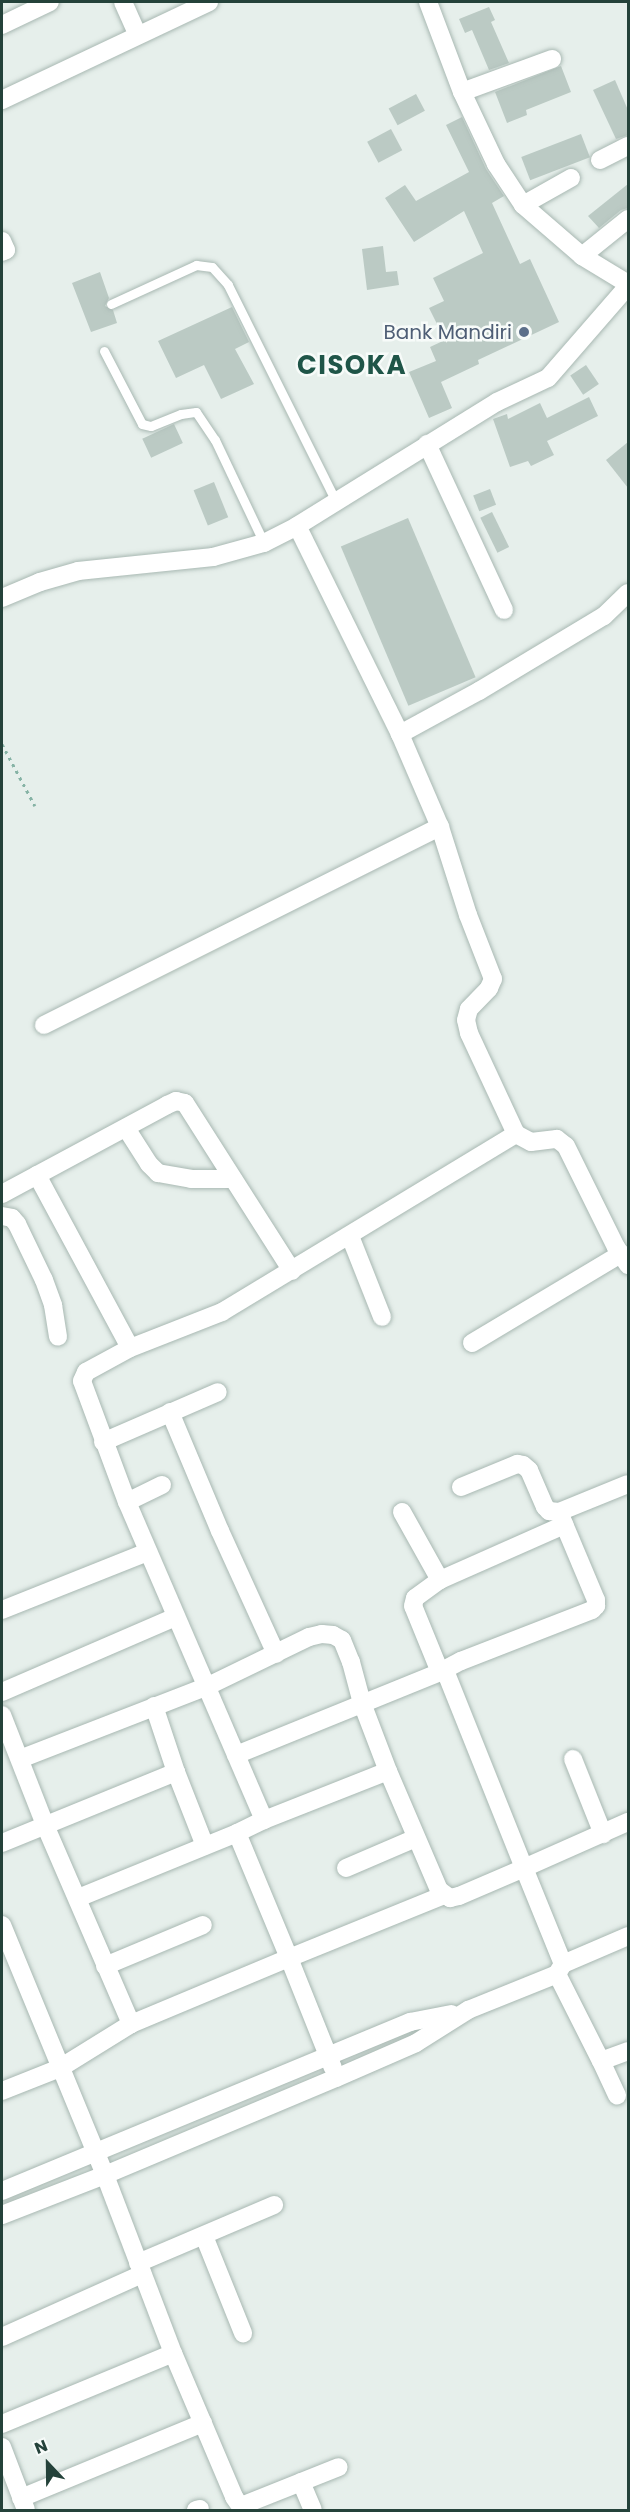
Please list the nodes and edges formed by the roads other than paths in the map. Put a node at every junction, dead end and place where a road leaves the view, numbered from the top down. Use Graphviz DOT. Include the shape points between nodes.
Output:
graph roads {
  1 [pos="50,2"];
  2 [pos="123,2"];
  3 [pos="205,2"];
  4 [pos="428,2"];
  5 [pos="2,25"];
  6 [pos="138,35"];
  7 [pos="552,58"];
  8 [pos="462,92"];
  9 [pos="2,100"];
  10 [pos="628,146"];
  11 [pos="600,160"];
  12 [pos="571,178"];
  13 [pos="522,205"];
  14 [pos="628,219"];
  15 [pos="2,241"];
  16 [pos="2,252"];
  17 [pos="582,256"];
  18 [pos="628,285"];
  19 [pos="111,303"];
  20 [pos="104,351"];
  21 [pos="427,444"];
  22 [pos="336,502"];
  23 [pos="297,526"];
  24 [pos="264,543"];
  25 [pos="628,593"];
  26 [pos="2,598"];
  27 [pos="504,610"];
  28 [pos="400,734"];
  29 [pos="440,827"];
  30 [pos="44,1025"];
  31 [pos="126,1128"];
  32 [pos="516,1134"];
  33 [pos="37,1175"];
  34 [pos="233,1179"];
  35 [pos="2,1194"];
  36 [pos="2,1216"];
  37 [pos="350,1236"];
  38 [pos="625,1260"];
  39 [pos="291,1271"];
  40 [pos="382,1317"];
  41 [pos="58,1337"];
  42 [pos="472,1342"];
  43 [pos="130,1348"];
  44 [pos="218,1392"];
  45 [pos="170,1412"];
  46 [pos="103,1442"];
  47 [pos="628,1484"];
  48 [pos="162,1485"];
  49 [pos="461,1487"];
  50 [pos="127,1502"];
  51 [pos="402,1512"];
  52 [pos="561,1519"];
  53 [pos="148,1552"];
  54 [pos="440,1580"];
  55 [pos="2,1610"];
  56 [pos="175,1617"];
  57 [pos="276,1654"];
  58 [pos="442,1671"];
  59 [pos="208,1686"];
  60 [pos="2,1692"];
  61 [pos="362,1703"];
  62 [pos="154,1706"];
  63 [pos="2,1715"];
  64 [pos="236,1755"];
  65 [pos="20,1759"];
  66 [pos="573,1759"];
  67 [pos="388,1771"];
  68 [pos="176,1772"];
  69 [pos="264,1820"];
  70 [pos="628,1822"];
  71 [pos="45,1825"];
  72 [pos="237,1833"];
  73 [pos="603,1834"];
  74 [pos="416,1838"];
  75 [pos="2,1843"];
  76 [pos="205,1846"];
  77 [pos="345,1868"];
  78 [pos="524,1868"];
  79 [pos="444,1895"];
  80 [pos="78,1898"];
  81 [pos="2,1925"];
  82 [pos="203,1925"];
  83 [pos="628,1936"];
  84 [pos="289,1958"];
  85 [pos="105,1966"];
  86 [pos="560,1969"];
  87 [pos="468,2010"];
  88 [pos="131,2024"];
  89 [pos="628,2051"];
  90 [pos="328,2057"];
  91 [pos="601,2061"];
  92 [pos="60,2068"];
  93 [pos="336,2078"];
  94 [pos="2,2091"];
  95 [pos="617,2096"];
  96 [pos="96,2154"];
  97 [pos="105,2175"];
  98 [pos="2,2191"];
  99 [pos="274,2205"];
  100 [pos="2,2215"];
  101 [pos="204,2236"];
  102 [pos="140,2268"];
  103 [pos="243,2333"];
  104 [pos="2,2337"];
  105 [pos="173,2353"];
  106 [pos="203,2423"];
  107 [pos="2,2424"];
  108 [pos="2,2447"];
  109 [pos="339,2467"];
  110 [pos="301,2482"];
  111 [pos="24,2504"];
  112 [pos="242,2508"];
  113 [pos="313,2511"];
  1 -- 5 [label="street"];
  2 -- 6 [label="street"];
  3 -- 6 [label="street"];
  4 -- 8 [label="street"];
  6 -- 9 [label="street"];
  7 -- 8 [label="street"];
  8 -- 13 [label="street" via="496,164"];
  10 -- 11 [label="street"];
  12 -- 13 [label="street"];
  13 -- 17 [label="street"];
  14 -- 17 [label="street"];
  15 -- 16 [label="street" via="6,250"];
  17 -- 18 [label="street"];
  18 -- 21 [label="street" via="548,378 497,402"];
  19 -- 22 [label="lane" via="196,265 212,267 228,285"];
  20 -- 24 [label="lane" via="142,424 151,426 196,412 215,440"];
  21 -- 22 [label="street"];
  21 -- 27 [label="street"];
  22 -- 23 [label="street"];
  23 -- 24 [label="street"];
  23 -- 28 [label="street"];
  24 -- 26 [label="street" via="213,557 78,571"];
  25 -- 28 [label="street" via="604,616"];
  28 -- 29 [label="street"];
  29 -- 30 [label="street"];
  29 -- 32 [label="street" via="493,979 469,1009 469,1033"];
  31 -- 33 [label="street"];
  31 -- 34 [label="street" via="158,1173 191,1179"];
  31 -- 34 [label="street" via="176,1101 185,1103"];
  32 -- 37 [label="street"];
  32 -- 38 [label="street" via="531,1142 557,1139 566,1146"];
  33 -- 35 [label="street"];
  33 -- 43 [label="street"];
  34 -- 39 [label="street"];
  36 -- 41 [label="street" via="15,1221 40,1270 53,1305"];
  37 -- 39 [label="street"];
  37 -- 40 [label="street"];
  38 -- 42 [label="street"];
  39 -- 43 [label="street" via="222,1312"];
  43 -- 46 [label="street" via="86,1372 82,1381"];
  44 -- 45 [label="street"];
  45 -- 46 [label="street"];
  45 -- 57 [label="street"];
  46 -- 50 [label="street"];
  47 -- 52 [label="street"];
  48 -- 50 [label="street"];
  49 -- 52 [label="street" via="523,1465 545,1507"];
  50 -- 53 [label="street"];
  51 -- 54 [label="street"];
  52 -- 54 [label="street"];
  52 -- 58 [label="street" via="596,1600 595,1608"];
  53 -- 55 [label="street"];
  53 -- 56 [label="street"];
  54 -- 58 [label="street" via="412,1602"];
  56 -- 59 [label="street"];
  56 -- 60 [label="street"];
  57 -- 59 [label="street"];
  57 -- 61 [label="street" via="322,1634 342,1640"];
  58 -- 61 [label="street"];
  58 -- 78 [label="street"];
  59 -- 62 [label="street"];
  59 -- 64 [label="street"];
  61 -- 64 [label="street"];
  61 -- 67 [label="street"];
  62 -- 65 [label="street"];
  62 -- 68 [label="street"];
  63 -- 65 [label="street"];
  64 -- 69 [label="street"];
  65 -- 71 [label="street"];
  66 -- 73 [label="street"];
  67 -- 69 [label="street"];
  67 -- 74 [label="street"];
  68 -- 71 [label="street"];
  68 -- 76 [label="street"];
  69 -- 72 [label="street"];
  70 -- 73 [label="street"];
  71 -- 75 [label="street"];
  71 -- 80 [label="street"];
  72 -- 76 [label="street"];
  72 -- 84 [label="street"];
  73 -- 78 [label="street"];
  74 -- 77 [label="street"];
  74 -- 79 [label="street"];
  76 -- 80 [label="street"];
  78 -- 79 [label="street" via="459,1896"];
  78 -- 86 [label="street"];
  79 -- 84 [label="street"];
  80 -- 85 [label="street"];
  81 -- 92 [label="street"];
  82 -- 85 [label="street"];
  83 -- 86 [label="street"];
  84 -- 88 [label="street"];
  84 -- 90 [label="street"];
  85 -- 88 [label="street"];
  86 -- 87 [label="street"];
  86 -- 91 [label="street"];
  87 -- 90 [label="street" via="410,2022"];
  87 -- 93 [label="street" via="416,2043"];
  88 -- 92 [label="street"];
  89 -- 91 [label="street"];
  90 -- 93 [label="street"];
  90 -- 96 [label="street"];
  91 -- 95 [label="street"];
  92 -- 94 [label="street"];
  92 -- 96 [label="street"];
  93 -- 97 [label="street"];
  96 -- 97 [label="street"];
  96 -- 98 [label="street"];
  97 -- 100 [label="street"];
  97 -- 102 [label="street"];
  99 -- 101 [label="street"];
  101 -- 102 [label="street"];
  101 -- 103 [label="street"];
  102 -- 104 [label="street"];
  102 -- 105 [label="street"];
  105 -- 106 [label="street"];
  105 -- 107 [label="street"];
  106 -- 111 [label="street"];
  106 -- 112 [label="street"];
  108 -- 111 [label="street"];
  109 -- 110 [label="street"];
  110 -- 112 [label="street"];
  110 -- 113 [label="street"];
}
